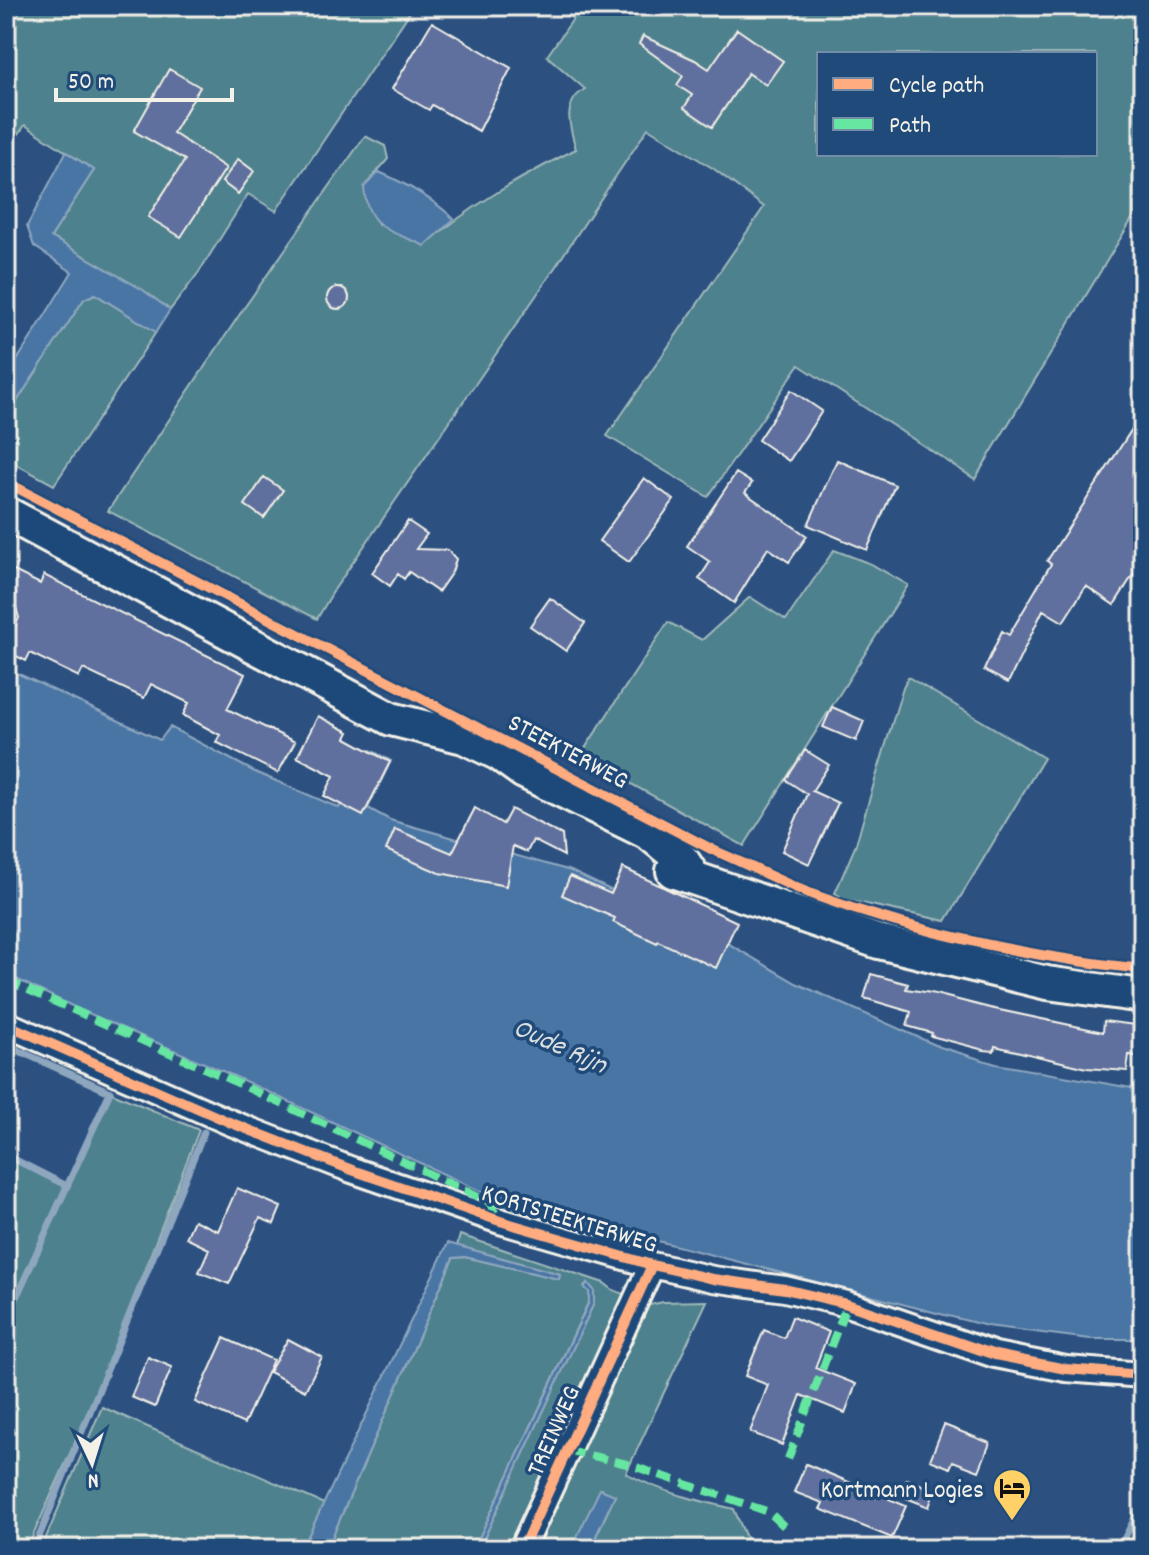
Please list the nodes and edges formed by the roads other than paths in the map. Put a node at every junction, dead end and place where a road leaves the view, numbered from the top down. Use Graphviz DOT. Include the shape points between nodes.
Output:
graph roads {
  1 [pos="6,513"];
  2 [pos="1143,996"];
  3 [pos="6,1024"];
  4 [pos="652,1265"];
  5 [pos="1143,1375"];
  6 [pos="522,1549"];
  1 -- 2 [label="main road, STEEKTERWEG" via="391,719 410,738 445,756 524,772 650,834 683,861 694,878 879,942 1047,983"];
  3 -- 4 [label="street, KORTSTEEKTERWEG" via="352,1170"];
  4 -- 5 [label="street, KORTSTEEKTERWEG" via="847,1304 1033,1364"];
  4 -- 6 [label="street, TREINWEG"];
}
